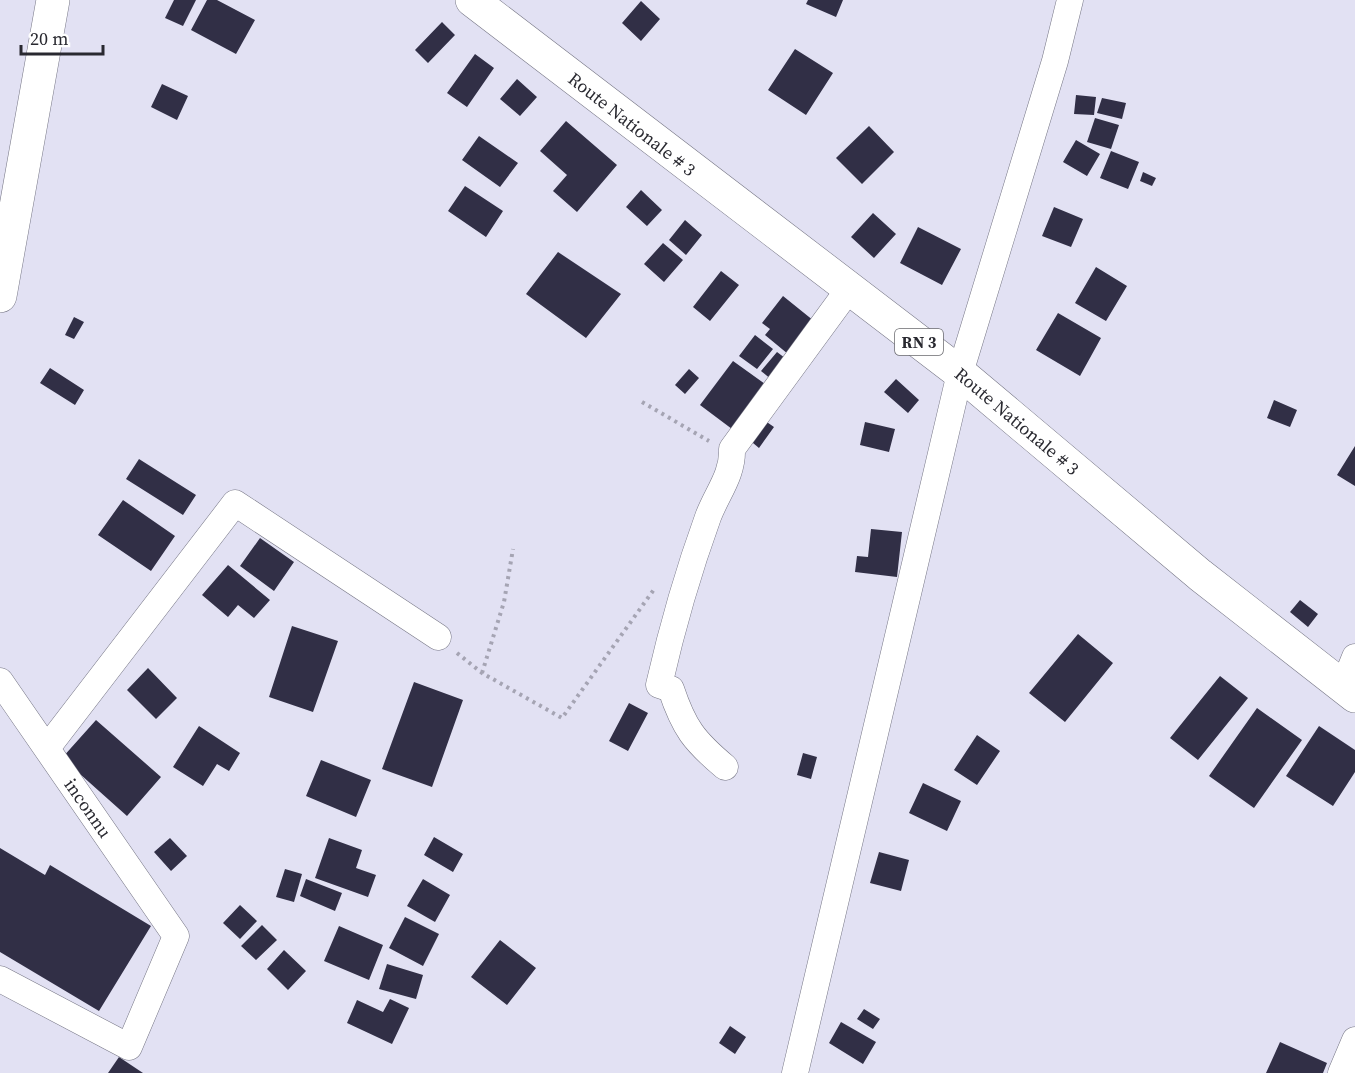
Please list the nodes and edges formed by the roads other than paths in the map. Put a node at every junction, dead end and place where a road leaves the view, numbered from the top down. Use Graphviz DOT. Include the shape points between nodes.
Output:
graph roads {
  1 [pos="53,0"];
  2 [pos="472,0"];
  3 [pos="1070,0"];
  4 [pos="849,289"];
  5 [pos="0,296"];
  6 [pos="960,373"];
  7 [pos="438,637"];
  8 [pos="1355,657"];
  9 [pos="0,681"];
  10 [pos="1349,692"];
  11 [pos="47,748"];
  12 [pos="725,767"];
  13 [pos="0,979"];
  14 [pos="1355,1040"];
  15 [pos="795,1073"];
  16 [pos="1341,1073"];
  1 -- 5 [label="main road"];
  2 -- 4 [label="main road, Route Nationale # 3 / RN 3"];
  3 -- 6 [label="street"];
  4 -- 6 [label="main road, Route Nationale # 3 / RN 3"];
  4 -- 12 [label="street" via="732,449 733,466 709,514 675,616 659,685 670,689 695,742"];
  6 -- 10 [label="main road, Route Nationale # 3 / RN 3" via="1200,574"];
  6 -- 15 [label="street"];
  7 -- 11 [label="street" via="235,503"];
  8 -- 10 [label="street"];
  9 -- 11 [label="street, inconnu"];
  11 -- 13 [label="street, inconnu" via="176,936 129,1047"];
  14 -- 16 [label="street"];
}
